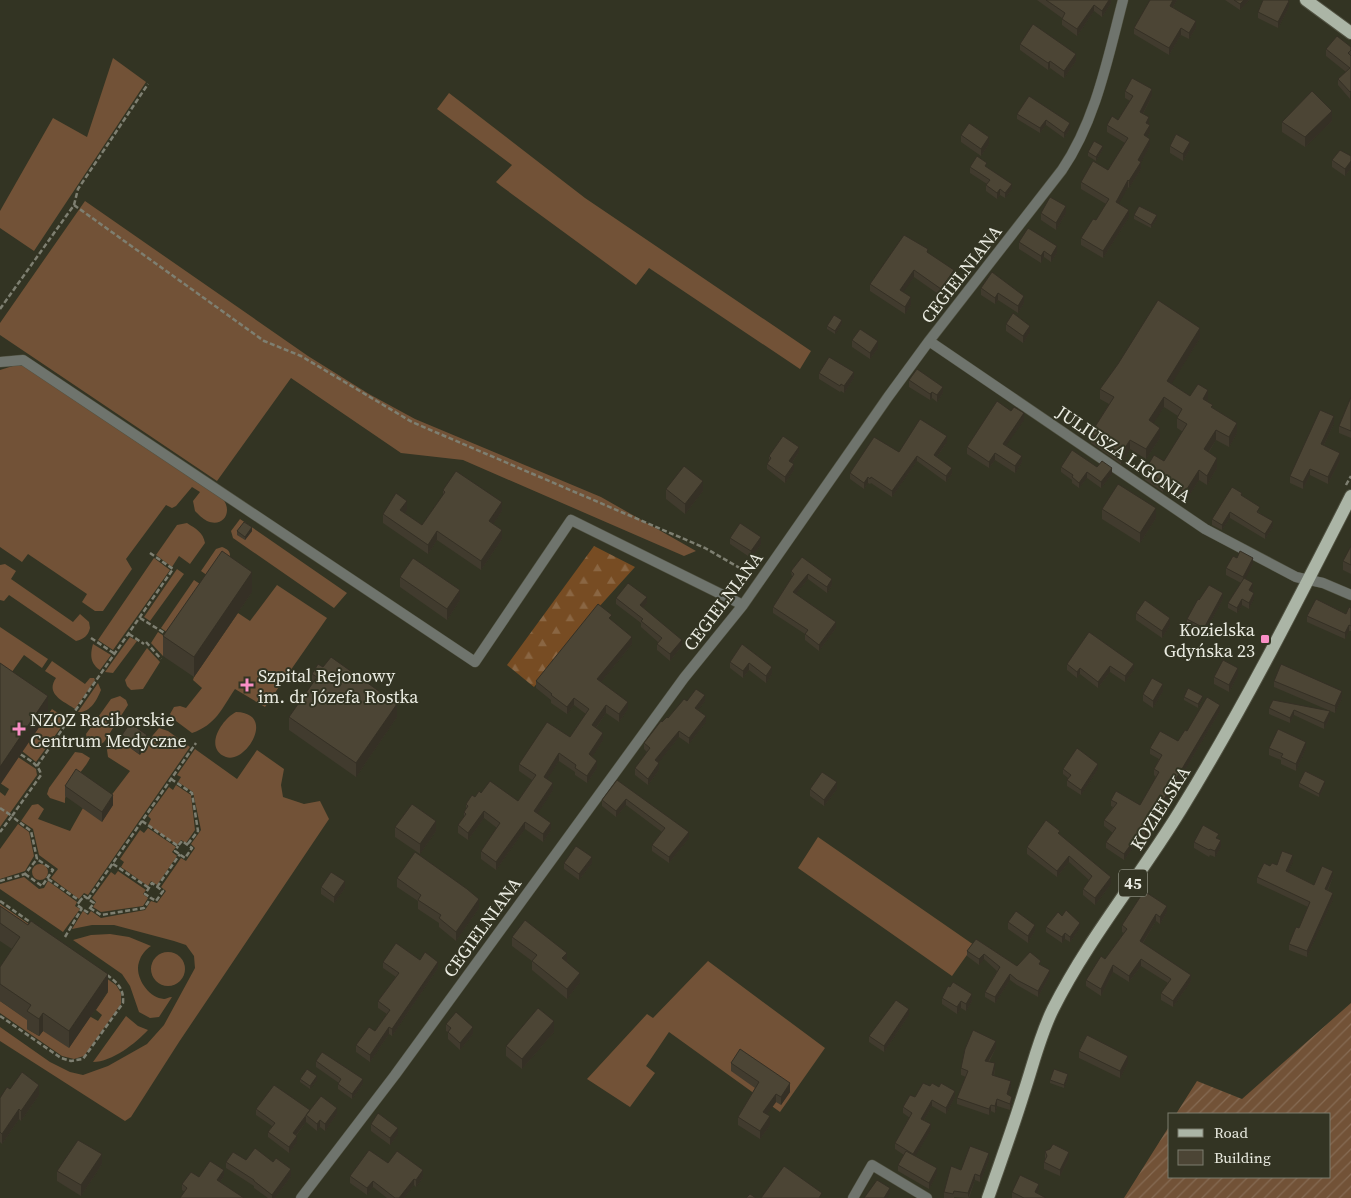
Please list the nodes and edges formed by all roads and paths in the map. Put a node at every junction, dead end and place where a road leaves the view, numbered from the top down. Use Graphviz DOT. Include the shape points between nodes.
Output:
graph roads {
  1 [pos="1123,0"];
  2 [pos="1306,0"];
  3 [pos="1351,33"];
  4 [pos="148,84"];
  5 [pos="74,205"];
  6 [pos="0,309"];
  7 [pos="929,341"];
  8 [pos="0,362"];
  9 [pos="1351,496"];
  10 [pos="150,552"];
  11 [pos="761,580"];
  12 [pos="1308,580"];
  13 [pos="1351,595"];
  14 [pos="743,605"];
  15 [pos="140,618"];
  16 [pos="129,634"];
  17 [pos="168,636"];
  18 [pos="91,638"];
  19 [pos="115,654"];
  20 [pos="161,659"];
  21 [pos="196,743"];
  22 [pos="20,754"];
  23 [pos="37,766"];
  24 [pos="172,779"];
  25 [pos="0,808"];
  26 [pos="13,817"];
  27 [pos="142,821"];
  28 [pos="0,832"];
  29 [pos="187,845"];
  30 [pos="178,846"];
  31 [pos="180,854"];
  32 [pos="36,859"];
  33 [pos="113,864"];
  34 [pos="25,874"];
  35 [pos="48,879"];
  36 [pos="0,881"];
  37 [pos="157,887"];
  38 [pos="149,888"];
  39 [pos="151,898"];
  40 [pos="88,899"];
  41 [pos="0,901"];
  42 [pos="80,901"];
  43 [pos="82,908"];
  44 [pos="90,908"];
  45 [pos="39,928"];
  46 [pos="65,937"];
  47 [pos="101,971"];
  48 [pos="0,1016"];
  49 [pos="301,1198"];
  50 [pos="852,1198"];
  51 [pos="927,1198"];
  52 [pos="988,1198"];
  1 -- 7 [label="street, CEGIELNIANA" via="1101,82 1076,148"];
  2 -- 3 [label="main road"];
  4 -- 5 [label="path" via="78,189"];
  5 -- 6 [label="path"];
  5 -- 11 [label="path" via="264,341 301,356 412,422 705,548"];
  7 -- 11 [label="street, CEGIELNIANA"];
  7 -- 12 [label="street, JULIUSZA LIGONIA" via="1205,529 1296,577"];
  8 -- 14 [label="street" via="23,360 475,662 571,520"];
  9 -- 12 [label="main road, KOZIELSKA / 45"];
  10 -- 15 [label="path" via="173,569"];
  11 -- 14 [label="street, CEGIELNIANA"];
  12 -- 13 [label="street, JULIUSZA LIGONIA"];
  12 -- 52 [label="main road, KOZIELSKA / 45" via="1212,758 1069,979 1044,1032"];
  14 -- 49 [label="street, CEGIELNIANA" via="684,678 395,1075"];
  15 -- 16 [label="path"];
  15 -- 17 [label="path"];
  16 -- 19 [label="path"];
  16 -- 20 [label="path" via="145,643"];
  18 -- 19 [label="path"];
  19 -- 23 [label="path"];
  21 -- 24 [label="path"];
  22 -- 23 [label="path"];
  23 -- 26 [label="path" via="41,775"];
  24 -- 27 [label="path"];
  24 -- 29 [label="path" via="192,793 198,831"];
  25 -- 26 [label="path"];
  26 -- 28 [label="path"];
  26 -- 32 [label="path" via="31,831"];
  27 -- 30 [label="path"];
  27 -- 33 [label="path"];
  29 -- 30 [label="path" via="182,841"];
  29 -- 31 [label="path" via="192,848 185,858"];
  30 -- 31 [label="path" via="175,851"];
  31 -- 37 [label="path"];
  32 -- 34 [label="path"];
  32 -- 35 [label="path" via="54,870"];
  33 -- 38 [label="path"];
  33 -- 40 [label="path"];
  34 -- 35 [label="path" via="42,886"];
  34 -- 36 [label="path"];
  35 -- 42 [label="path"];
  37 -- 38 [label="path" via="152,883"];
  37 -- 39 [label="path" via="163,891 156,901"];
  38 -- 39 [label="path" via="145,894"];
  39 -- 44 [label="path" via="144,908 101,915"];
  40 -- 42 [label="path" via="84,896"];
  40 -- 44 [label="path" via="94,903"];
  41 -- 45 [label="path"];
  42 -- 43 [label="path" via="77,905"];
  43 -- 44 [label="path" via="87,912"];
  43 -- 46 [label="path"];
  47 -- 48 [label="path" via="120,986 123,1003 83,1059 71,1062 61,1058"];
  50 -- 51 [label="street" via="872,1165"];
}
